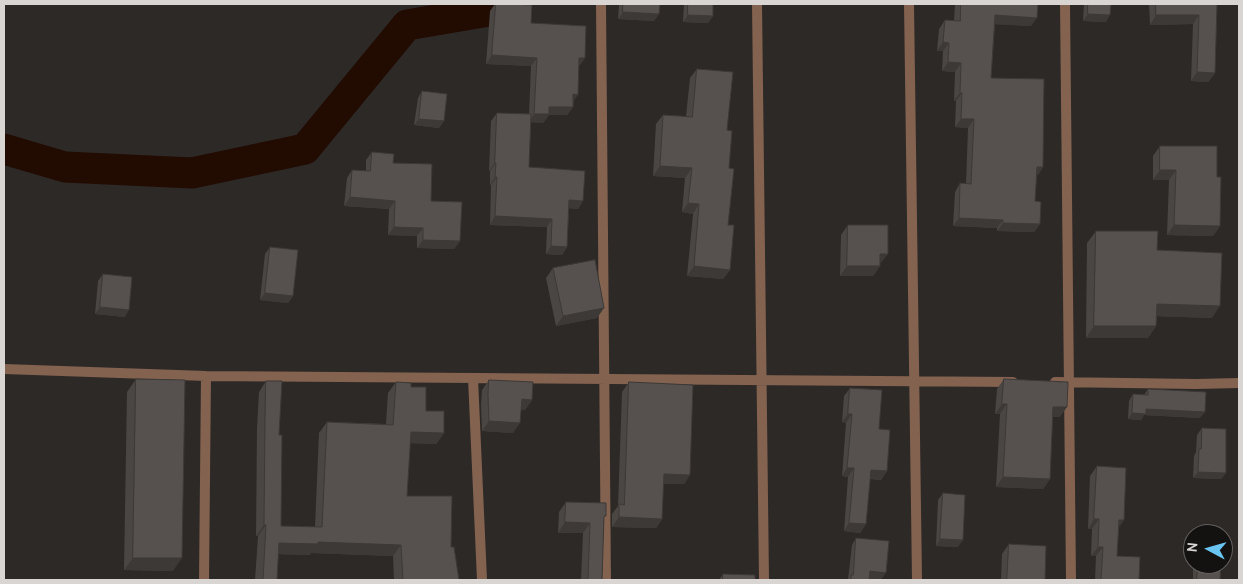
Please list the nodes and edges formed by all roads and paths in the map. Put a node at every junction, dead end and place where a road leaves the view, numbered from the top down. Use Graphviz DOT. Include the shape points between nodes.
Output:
graph roads {
  1 [pos="601,4"];
  2 [pos="757,4"];
  3 [pos="909,4"];
  4 [pos="1065,4"];
  5 [pos="4,369"];
  6 [pos="206,376"];
  7 [pos="474,378"];
  8 [pos="605,379"];
  9 [pos="762,380"];
  10 [pos="914,382"];
  11 [pos="1020,382"];
  12 [pos="1049,382"];
  13 [pos="1069,382"];
  14 [pos="1239,383"];
  15 [pos="204,580"];
  16 [pos="482,580"];
  17 [pos="606,580"];
  18 [pos="764,580"];
  19 [pos="917,580"];
  20 [pos="1071,580"];
  1 -- 8 [label="street"];
  2 -- 9 [label="street"];
  3 -- 10 [label="street"];
  4 -- 13 [label="street"];
  5 -- 6 [label="street"];
  6 -- 7 [label="street"];
  6 -- 15 [label="street"];
  7 -- 8 [label="street"];
  7 -- 16 [label="street"];
  8 -- 9 [label="street"];
  8 -- 17 [label="street"];
  9 -- 10 [label="street"];
  9 -- 18 [label="street"];
  10 -- 11 [label="street"];
  10 -- 19 [label="street"];
  12 -- 13 [label="street"];
  13 -- 14 [label="street"];
  13 -- 20 [label="street"];
}
